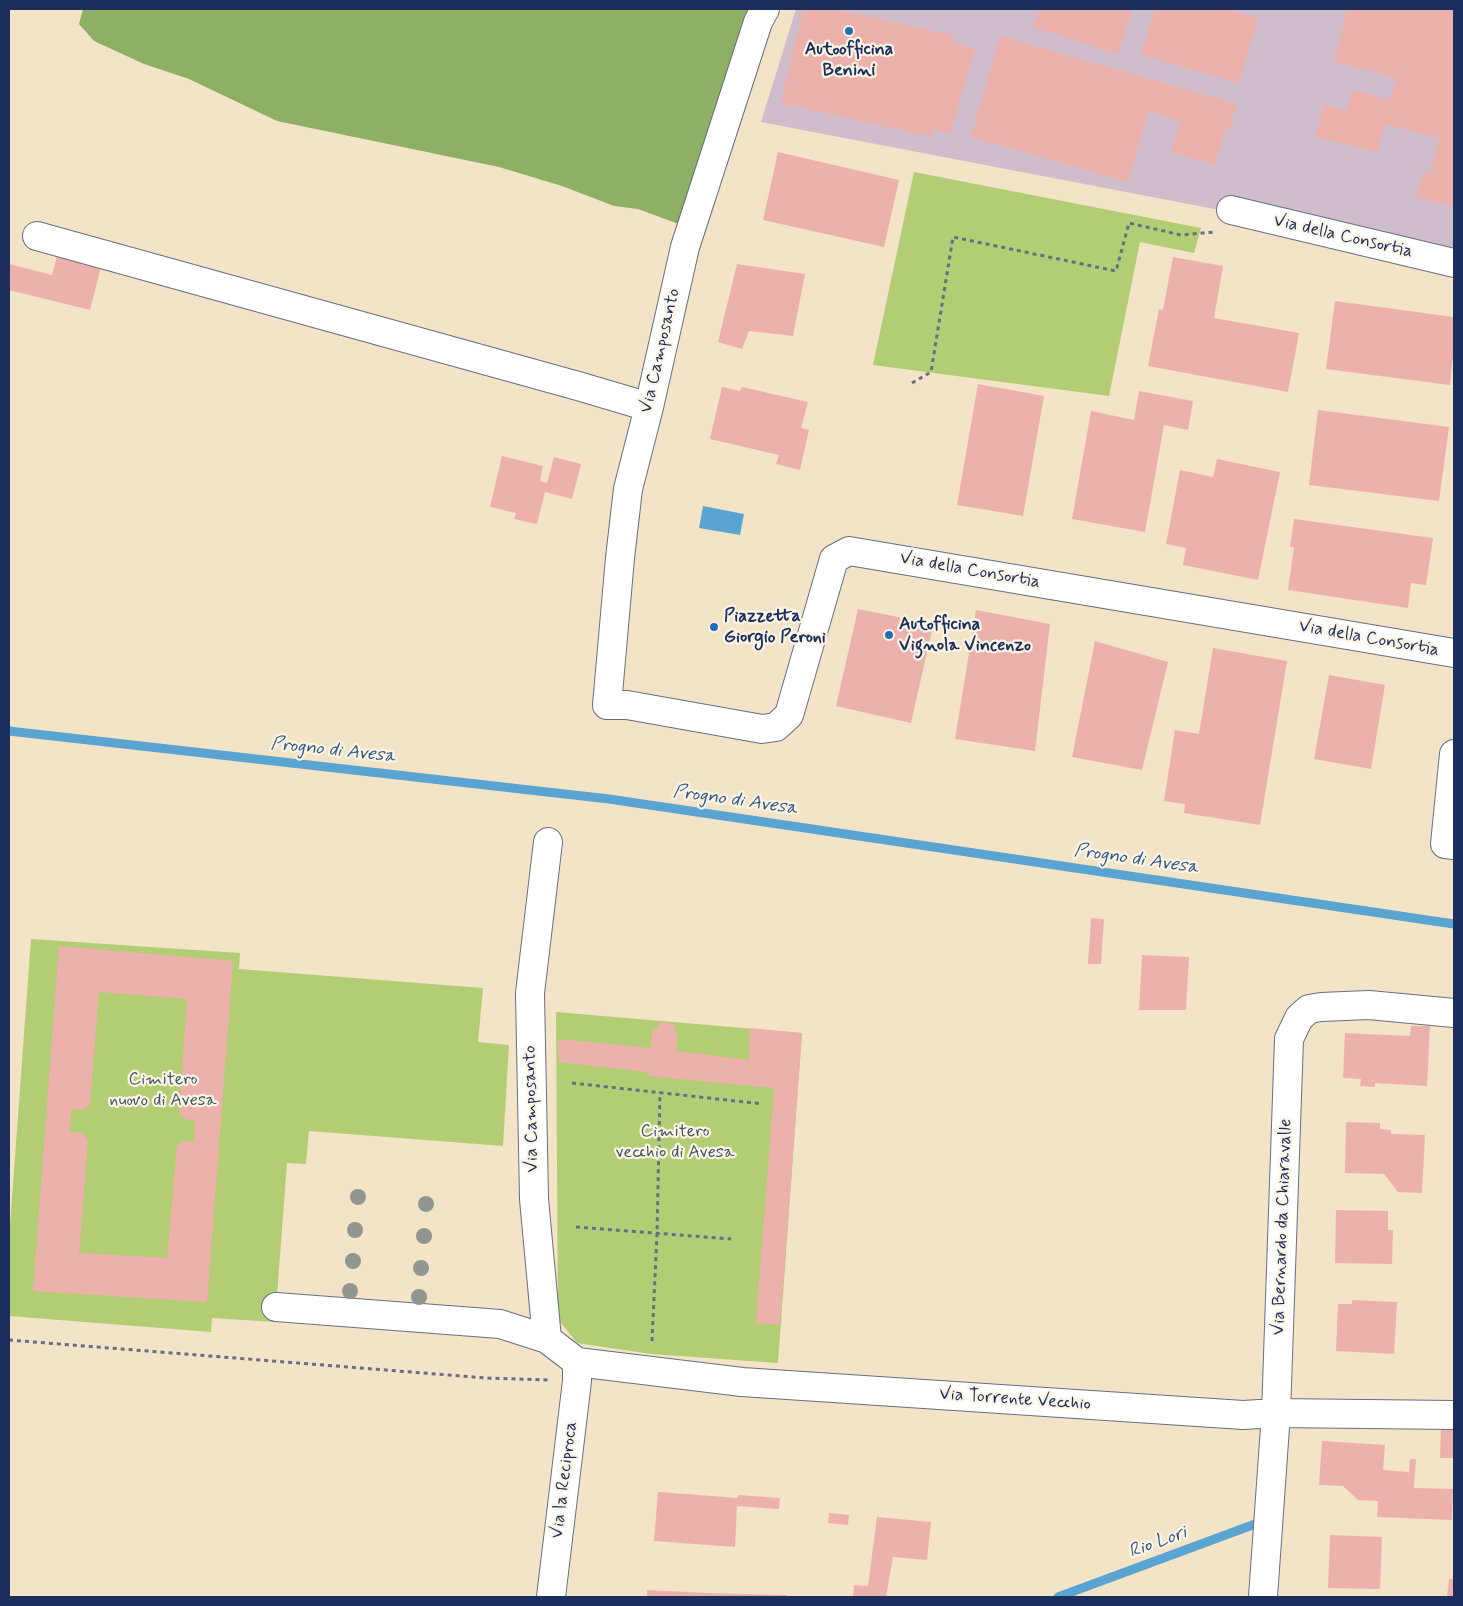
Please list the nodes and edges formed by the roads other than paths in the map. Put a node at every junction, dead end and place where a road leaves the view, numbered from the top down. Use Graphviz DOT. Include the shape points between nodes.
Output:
graph roads {
  1 [pos="765,9"];
  2 [pos="1231,210"];
  3 [pos="37,236"];
  4 [pos="1454,263"];
  5 [pos="649,407"];
  6 [pos="1454,653"];
  7 [pos="607,705"];
  8 [pos="1454,754"];
  9 [pos="548,842"];
  10 [pos="1454,845"];
  11 [pos="1454,1013"];
  12 [pos="276,1307"];
  13 [pos="547,1339"];
  14 [pos="577,1372"];
  15 [pos="1276,1413"];
  16 [pos="1454,1415"];
  17 [pos="551,1597"];
  18 [pos="1262,1597"];
  1 -- 5 [label="street, Via Camposanto" via="685,247"];
  2 -- 4 [label="street, Via della Consortia"];
  3 -- 5 [label="street"];
  5 -- 7 [label="street, Via Camposanto" via="628,489"];
  6 -- 7 [label="street, Via della Consortia" via="849,551 834,559 789,715 776,727 762,729 627,705"];
  8 -- 10 [label="street" via="1445,844"];
  9 -- 13 [label="street, Via Camposanto" via="530,993 534,1199"];
  11 -- 15 [label="street, Via Bernardo da Chiaravalle" via="1369,1005 1321,1007 1310,1009 1299,1018 1289,1039"];
  12 -- 13 [label="street" via="500,1324"];
  13 -- 14 [label="street"];
  14 -- 15 [label="street, Via Torrente Vecchio" via="1243,1415"];
  14 -- 17 [label="street, Via la Reciproca"];
  15 -- 16 [label="street, Via Torrente Vecchio"];
  15 -- 18 [label="street, Via Bernardo da Chiaravalle"];
}
